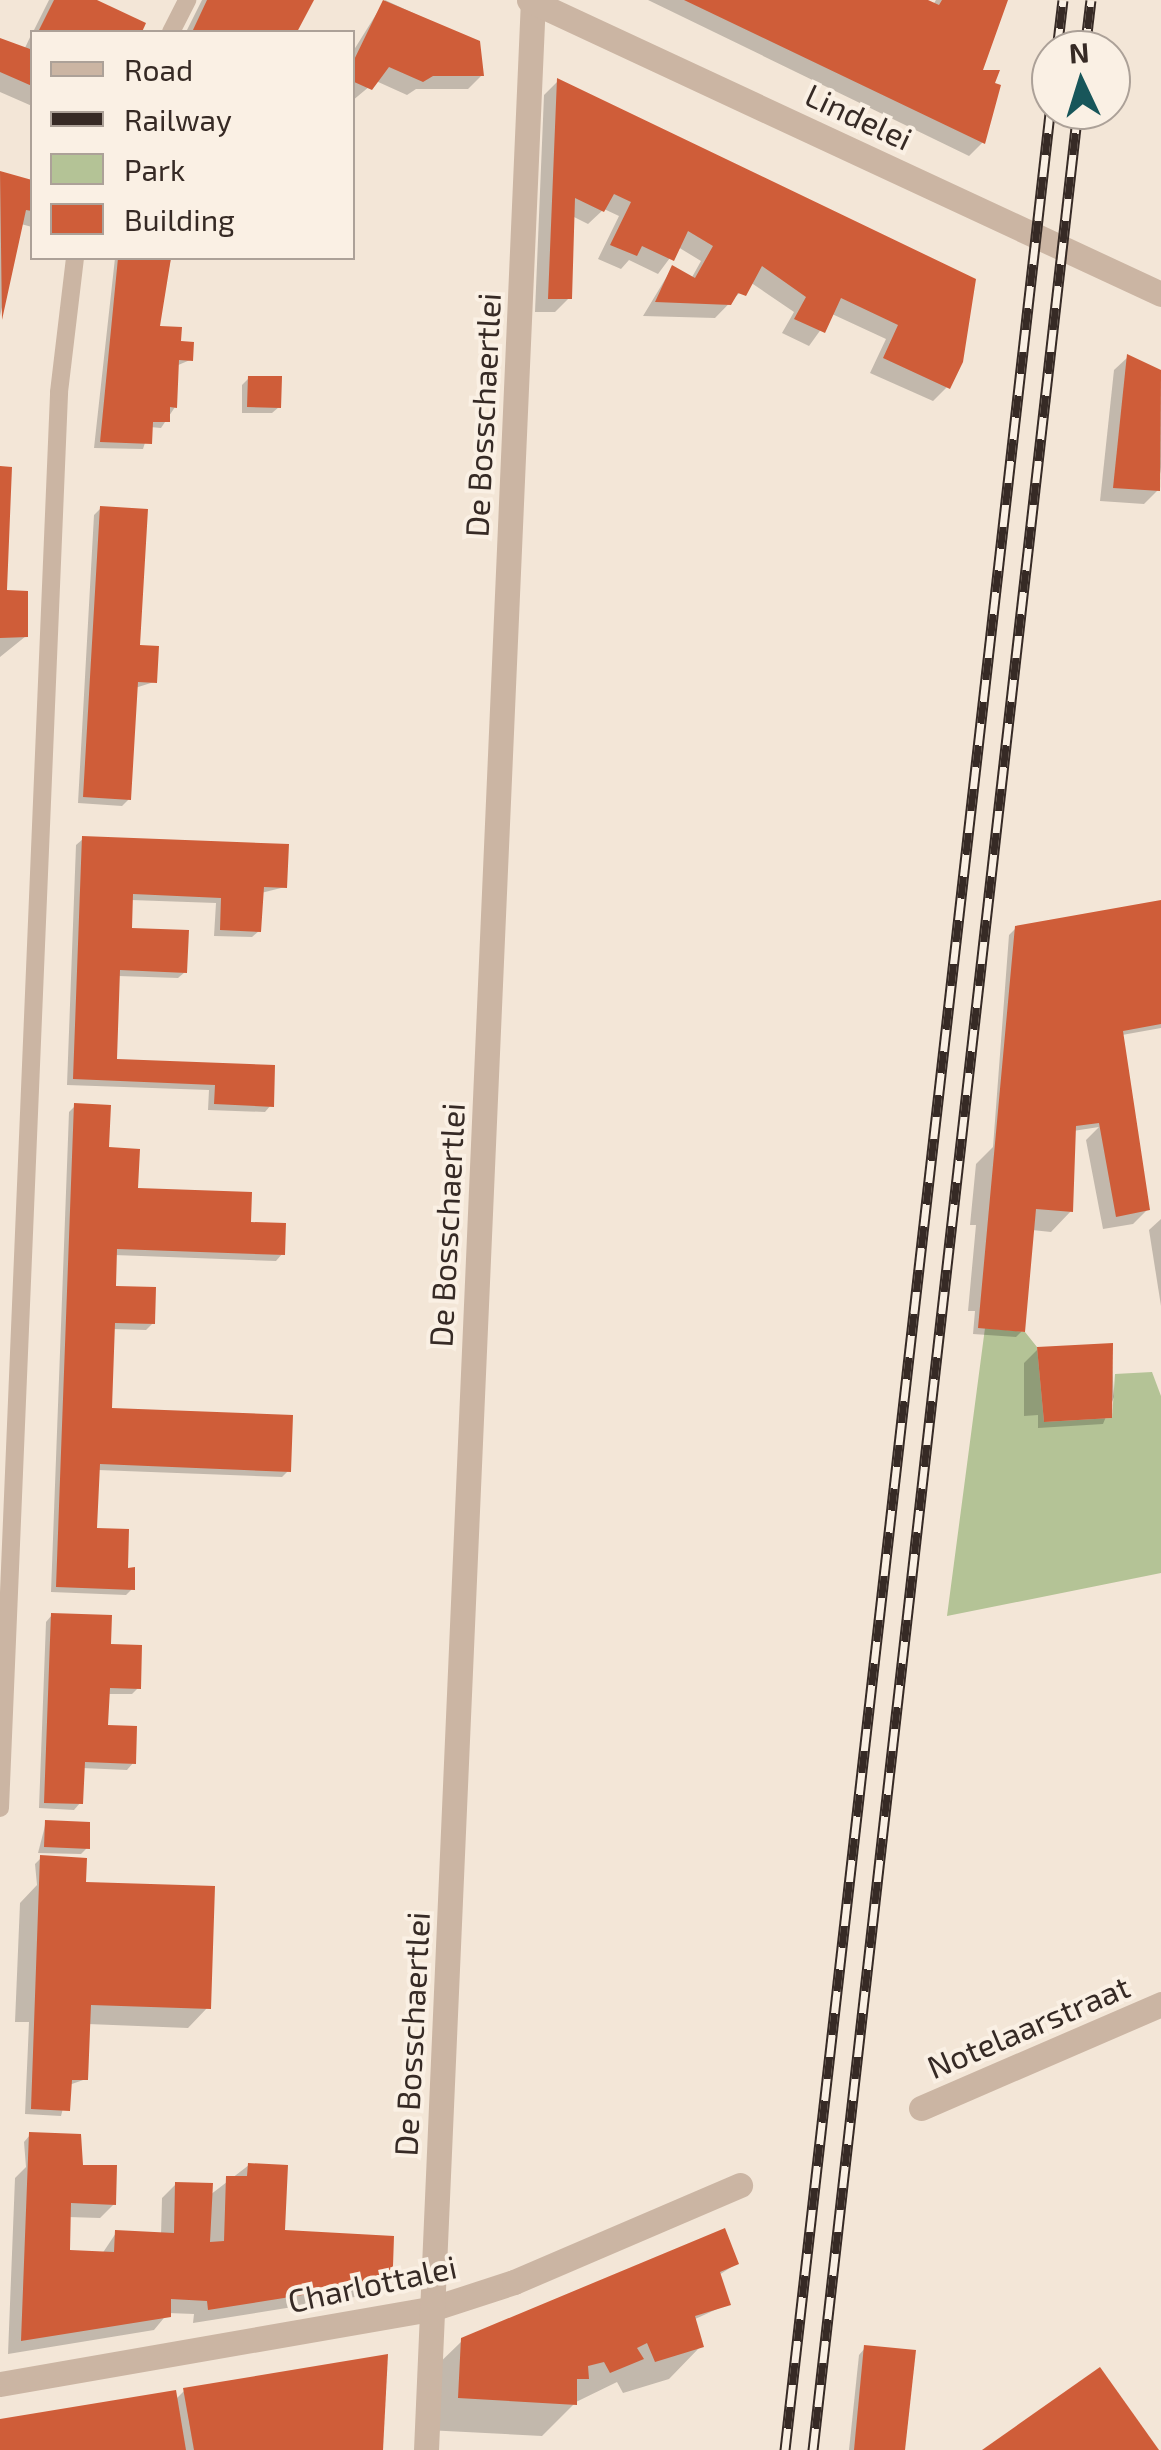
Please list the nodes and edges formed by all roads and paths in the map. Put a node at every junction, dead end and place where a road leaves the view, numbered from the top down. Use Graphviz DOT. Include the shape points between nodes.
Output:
graph roads {
  1 [pos="186,0"];
  2 [pos="531,1"];
  3 [pos="172,30"];
  4 [pos="75,260"];
  5 [pos="1161,294"];
  6 [pos="0,1808"];
  7 [pos="1161,2004"];
  8 [pos="921,2108"];
  9 [pos="740,2185"];
  10 [pos="431,2309"];
  11 [pos="0,2384"];
  12 [pos="426,2450"];
  1 -- 3 [label="lane"];
  2 -- 5 [label="street, Lindelei"];
  2 -- 10 [label="street, De Bosschaertlei"];
  4 -- 6 [label="lane" via="59,392"];
  7 -- 8 [label="street, Notelaarstraat"];
  9 -- 10 [label="street, Charlottalei" via="514,2282"];
  10 -- 11 [label="street, Charlottalei"];
  10 -- 12 [label="street, De Bosschaertlei"];
}
